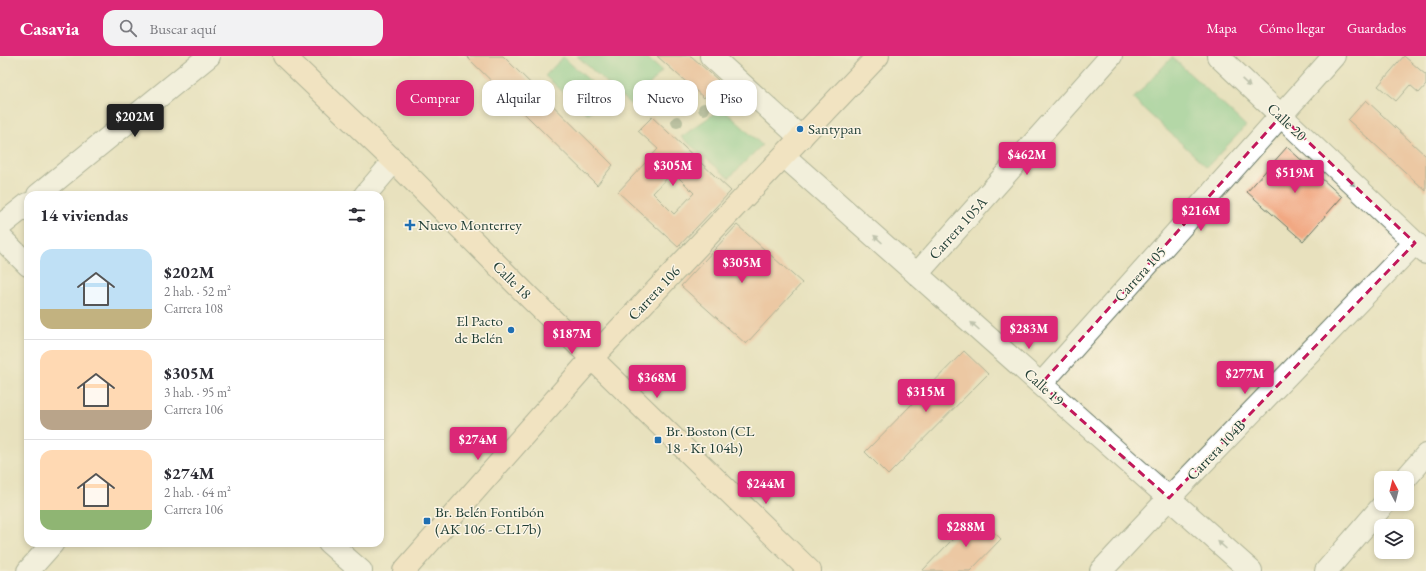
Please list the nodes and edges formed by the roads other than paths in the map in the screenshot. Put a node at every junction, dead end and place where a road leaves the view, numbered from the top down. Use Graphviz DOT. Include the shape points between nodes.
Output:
graph roads {
  1 [pos="209,56"];
  2 [pos="284,56"];
  3 [pos="711,56"];
  4 [pos="878,56"];
  5 [pos="1111,56"];
  6 [pos="1218,56"];
  7 [pos="1334,56"];
  8 [pos="1281,116"];
  9 [pos="801,138"];
  10 [pos="784,156"];
  11 [pos="394,162"];
  12 [pos="43,191"];
  13 [pos="369,191"];
  14 [pos="24,207"];
  15 [pos="0,226"];
  16 [pos="0,237"];
  17 [pos="1421,248"];
  18 [pos="24,261"];
  19 [pos="917,274"];
  20 [pos="592,358"];
  21 [pos="1041,384"];
  22 [pos="1426,455"];
  23 [pos="1412,471"];
  24 [pos="1169,498"];
  25 [pos="1378,511"];
  26 [pos="49,547"];
  27 [pos="334,547"];
  28 [pos="28,571"];
  29 [pos="361,571"];
  30 [pos="404,571"];
  31 [pos="810,571"];
  32 [pos="1101,571"];
  33 [pos="1251,571"];
  34 [pos="1326,571"];
  1 -- 12 [label="street"];
  2 -- 11 [label="street, Calle 18"];
  3 -- 9 [label="street"];
  4 -- 9 [label="street, Carrera 106"];
  5 -- 19 [label="street, Carrera 105A"];
  6 -- 8 [label="street, Calle 20, one-way"];
  7 -- 8 [label="street, Carrera 105"];
  8 -- 17 [label="street, Calle 20, one-way"];
  8 -- 21 [label="street, Carrera 105"];
  9 -- 10 [label="street, Carrera 106"];
  19 -- 10 [label="street, Calle 19, one-way"];
  10 -- 20 [label="street, Carrera 106"];
  11 -- 13 [label="street"];
  11 -- 20 [label="street, Calle 18"];
  14 -- 15 [label="street"];
  16 -- 18 [label="street"];
  17 -- 24 [label="street, Carrera 104B"];
  21 -- 19 [label="street, Calle 19, one-way"];
  20 -- 30 [label="street, Carrera 106"];
  20 -- 31 [label="street, Calle 18"];
  24 -- 21 [label="street, Calle 19, one-way"];
  22 -- 23 [label="street"];
  24 -- 32 [label="street, Carrera 104B"];
  33 -- 24 [label="street, Calle 19, one-way"];
  25 -- 34 [label="street"];
  26 -- 28 [label="street"];
  27 -- 29 [label="street"];
}
